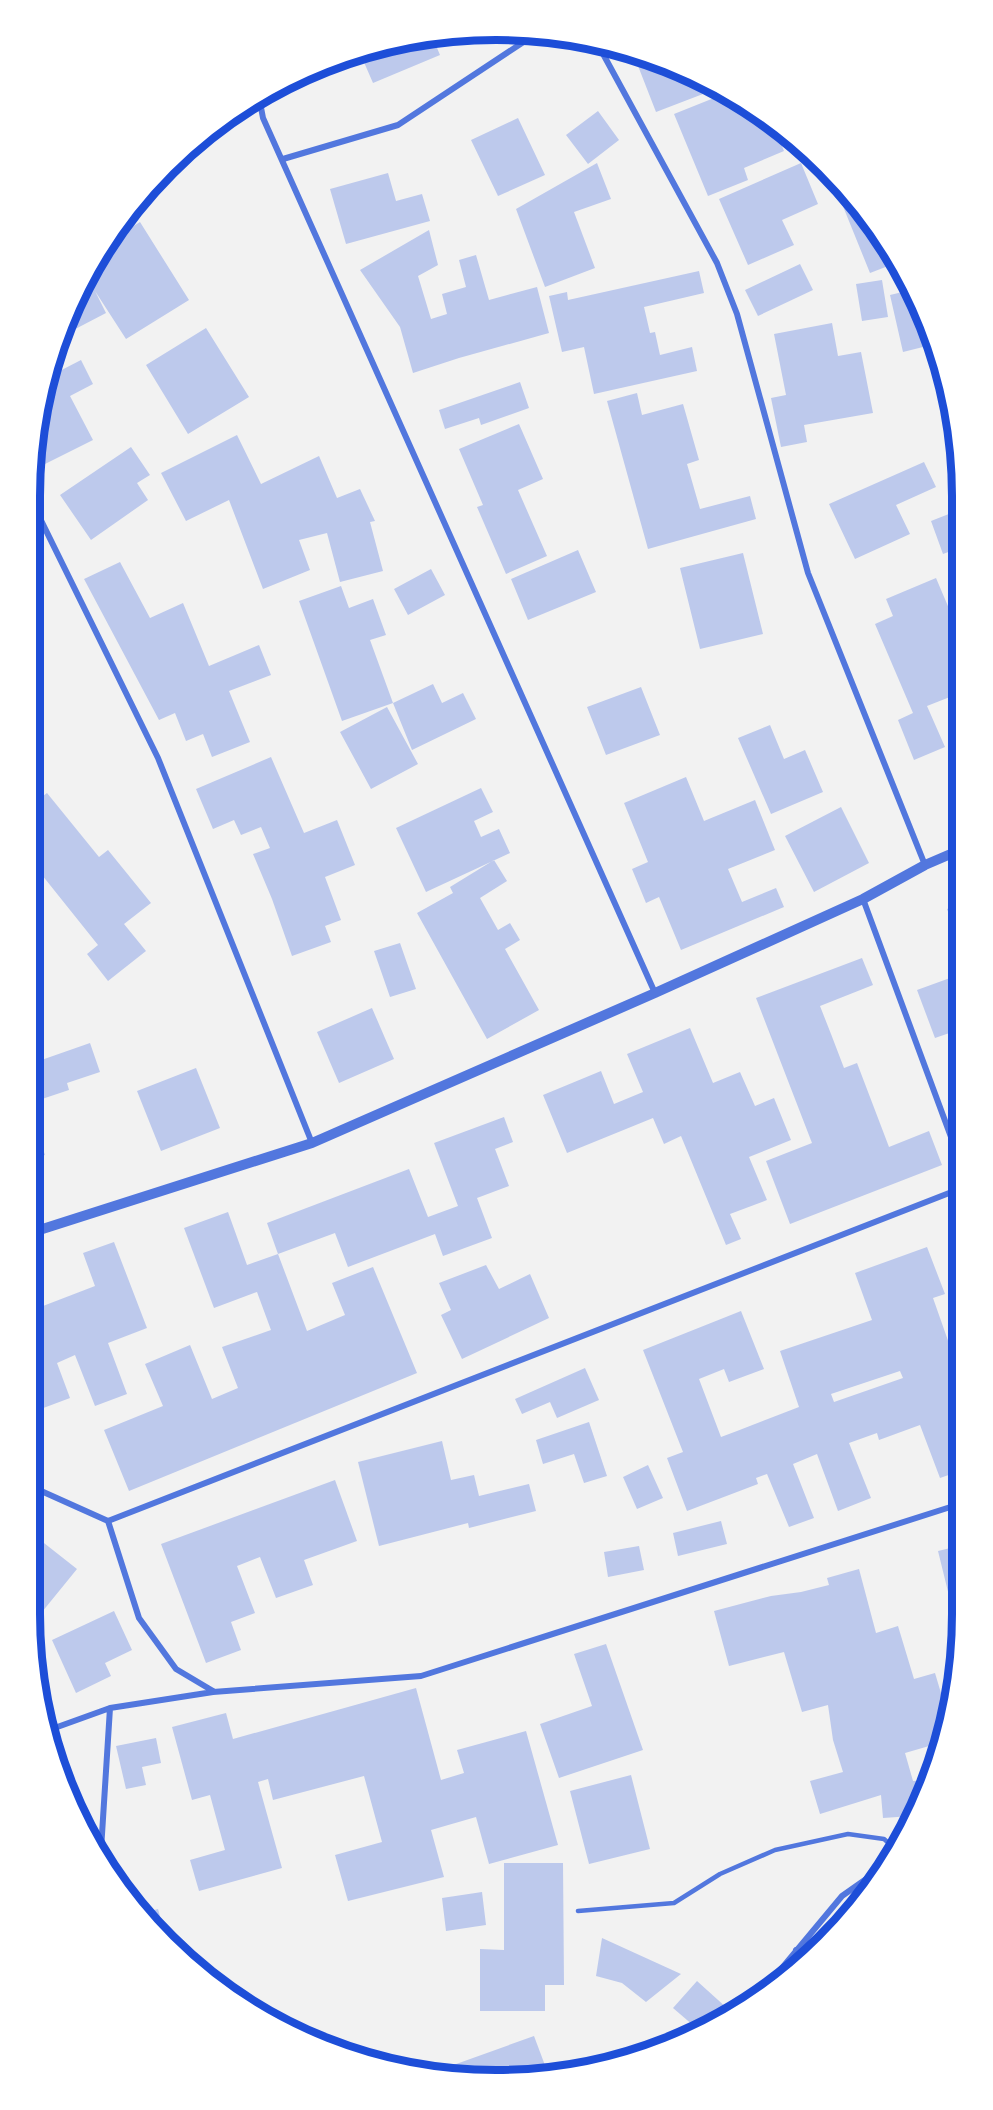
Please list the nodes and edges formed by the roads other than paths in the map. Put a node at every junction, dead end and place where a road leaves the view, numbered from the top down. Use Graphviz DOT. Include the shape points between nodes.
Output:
graph roads {
  1 [pos="525,41"];
  2 [pos="603,53"];
  3 [pos="261,107"];
  4 [pos="282,159"];
  5 [pos="40,518"];
  6 [pos="952,853"];
  7 [pos="925,865"];
  8 [pos="863,898"];
  9 [pos="655,993"];
  10 [pos="952,1137"];
  11 [pos="312,1143"];
  12 [pos="952,1192"];
  13 [pos="40,1230"];
  14 [pos="40,1490"];
  15 [pos="952,1507"];
  16 [pos="108,1521"];
  17 [pos="213,1692"];
  18 [pos="110,1708"];
  19 [pos="55,1728"];
  20 [pos="102,1841"];
  21 [pos="890,1844"];
  22 [pos="868,1878"];
  23 [pos="578,1911"];
  24 [pos="796,1950"];
  25 [pos="800,1953"];
  26 [pos="779,1971"];
  1 -- 4 [label="street" via="398,125"];
  2 -- 7 [label="street" via="717,263 737,314 808,573"];
  3 -- 4 [label="street"];
  4 -- 9 [label="street"];
  5 -- 11 [label="street" via="158,758"];
  6 -- 7 [label="street"];
  7 -- 8 [label="street"];
  8 -- 9 [label="street"];
  8 -- 10 [label="street"];
  9 -- 11 [label="street"];
  11 -- 13 [label="street"];
  12 -- 16 [label="street"];
  14 -- 16 [label="street"];
  15 -- 17 [label="street" via="421,1676"];
  16 -- 17 [label="street" via="138,1618 176,1669"];
  17 -- 18 [label="street"];
  18 -- 19 [label="street"];
  18 -- 20 [label="street"];
  21 -- 23 [label="lane" via="884,1839 848,1834 775,1850 720,1874 674,1903"];
  22 -- 24 [label="street" via="842,1896"];
  24 -- 25 [label="street"];
  24 -- 26 [label="street"];
}
